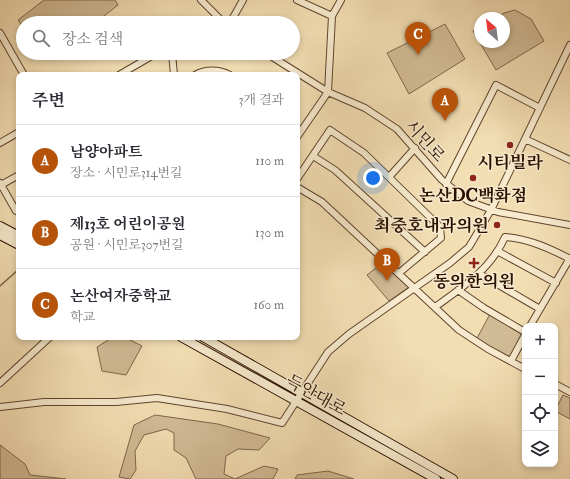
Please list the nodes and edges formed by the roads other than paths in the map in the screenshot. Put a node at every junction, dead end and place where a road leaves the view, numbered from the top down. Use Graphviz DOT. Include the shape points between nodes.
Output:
graph roads {
  1 [pos="201,0"];
  2 [pos="243,0"];
  3 [pos="298,0"];
  4 [pos="342,0"];
  5 [pos="217,16"];
  6 [pos="234,16"];
  7 [pos="332,16"];
  8 [pos="0,32"];
  9 [pos="570,46"];
  10 [pos="145,60"];
  11 [pos="173,60"];
  12 [pos="277,60"];
  13 [pos="22,72"];
  14 [pos="124,72"];
  15 [pos="174,72"];
  16 [pos="201,72"];
  17 [pos="220,72"];
  18 [pos="296,72"];
  19 [pos="300,74"];
  20 [pos="328,92"];
  21 [pos="540,108"];
  22 [pos="300,133"];
  23 [pos="16,134"];
  24 [pos="525,139"];
  25 [pos="0,143"];
  26 [pos="414,148"];
  27 [pos="313,156"];
  28 [pos="570,160"];
  29 [pos="300,175"];
  30 [pos="16,176"];
  31 [pos="390,176"];
  32 [pos="1,184"];
  33 [pos="446,184"];
  34 [pos="300,189"];
  35 [pos="16,208"];
  36 [pos="491,210"];
  37 [pos="570,225"];
  38 [pos="0,226"];
  39 [pos="16,234"];
  40 [pos="0,235"];
  41 [pos="16,243"];
  42 [pos="425,252"];
  43 [pos="498,252"];
  44 [pos="570,258"];
  45 [pos="399,273"];
  46 [pos="480,274"];
  47 [pos="556,283"];
  48 [pos="416,288"];
  49 [pos="458,290"];
  50 [pos="436,307"];
  51 [pos="540,309"];
  52 [pos="532,323"];
  53 [pos="522,332"];
  54 [pos="47,340"];
  55 [pos="186,340"];
  56 [pos="208,340"];
  57 [pos="522,340"];
  58 [pos="511,361"];
  59 [pos="522,367"];
  60 [pos="0,383"];
  61 [pos="558,386"];
  62 [pos="570,392"];
  63 [pos="302,393"];
  64 [pos="296,401"];
  65 [pos="0,407"];
  66 [pos="436,479"];
  67 [pos="453,479"];
  1 -- 5 [label="street"];
  2 -- 6 [label="street"];
  3 -- 7 [label="street"];
  4 -- 7 [label="street"];
  7 -- 20 [label="street"];
  8 -- 13 [label="street"];
  9 -- 21 [label="street"];
  10 -- 14 [label="street"];
  11 -- 15 [label="street"];
  12 -- 18 [label="street, 시민로"];
  16 -- 17 [label="street"];
  19 -- 20 [label="street, 시민로"];
  20 -- 22 [label="street"];
  20 -- 26 [label="street, 시민로" via="365,108 382,119 397,129"];
  21 -- 24 [label="street"];
  21 -- 33 [label="street" via="496,85"];
  23 -- 25 [label="street"];
  24 -- 28 [label="street"];
  24 -- 36 [label="street"];
  26 -- 31 [label="street"];
  26 -- 33 [label="street, 시민로"];
  27 -- 29 [label="street"];
  27 -- 31 [label="street" via="330,130 364,153"];
  27 -- 42 [label="street" via="335,170"];
  30 -- 32 [label="street"];
  31 -- 42 [label="street" via="440,227 441,238"];
  32 -- 35 [label="street"];
  33 -- 36 [label="street, 시민로" via="468,201"];
  34 -- 45 [label="street" via="322,202"];
  36 -- 37 [label="street, 시민로"];
  36 -- 48 [label="street" via="469,247"];
  38 -- 39 [label="street"];
  40 -- 41 [label="street"];
  42 -- 45 [label="street"];
  43 -- 44 [label="street" via="505,237 546,246"];
  43 -- 46 [label="street"];
  43 -- 47 [label="street"];
  44 -- 47 [label="street"];
  45 -- 48 [label="street"];
  46 -- 49 [label="street"];
  46 -- 51 [label="street"];
  47 -- 51 [label="street"];
  48 -- 50 [label="street"];
  48 -- 63 [label="street" via="349,334 328,352"];
  49 -- 50 [label="street"];
  49 -- 53 [label="street"];
  50 -- 58 [label="street" via="469,337"];
  51 -- 52 [label="street"];
  54 -- 60 [label="street"];
  55 -- 64 [label="street, 득안대로"];
  56 -- 63 [label="street, 득안대로"];
  57 -- 58 [label="street"];
  58 -- 59 [label="street"];
  61 -- 62 [label="street"];
  63 -- 64 [label="street"];
  63 -- 67 [label="street, 득안대로"];
  64 -- 65 [label="street" via="282,423 227,409 158,398 116,402 44,402"];
  64 -- 66 [label="street, 득안대로"];
}
